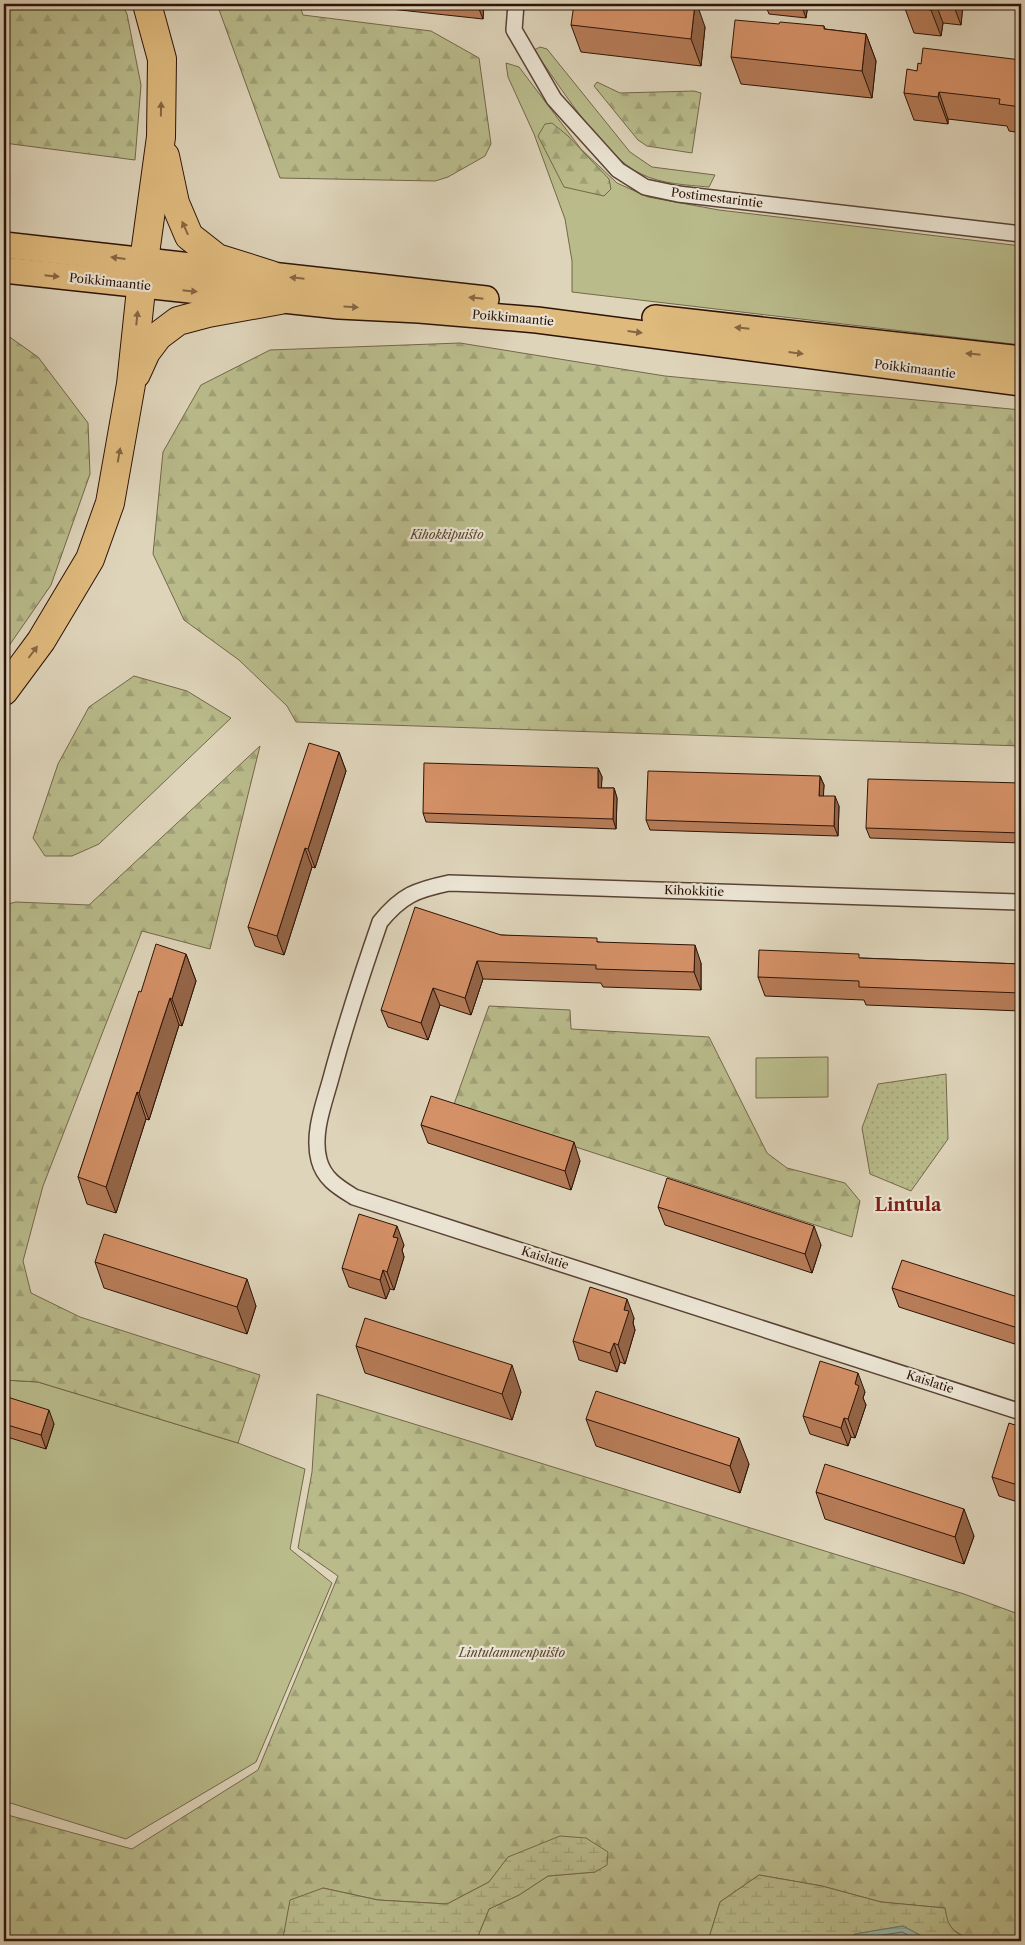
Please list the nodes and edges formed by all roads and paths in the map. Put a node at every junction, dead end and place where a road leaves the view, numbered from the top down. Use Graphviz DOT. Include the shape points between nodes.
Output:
graph roads {
  1 [pos="147,4"];
  2 [pos="516,4"];
  3 [pos="161,137"];
  4 [pos="1021,234"];
  5 [pos="4,245"];
  6 [pos="4,270"];
  7 [pos="142,274"];
  8 [pos="271,275"];
  9 [pos="280,300"];
  10 [pos="1021,359"];
  11 [pos="1021,383"];
  12 [pos="131,384"];
  13 [pos="4,691"];
  14 [pos="1021,902"];
  15 [pos="380,922"];
  16 [pos="1021,1412"];
  3 -- 1 [label="highway, one-way" via="162,59"];
  2 -- 4 [label="street, Postimestarintie" via="514,30 554,99 618,170 645,187 678,194"];
  3 -- 7 [label="highway"];
  8 -- 3 [label="highway, one-way" via="217,258 189,236 174,203"];
  7 -- 5 [label="main road, Poikkimaantie, one-way"];
  6 -- 7 [label="main road, Poikkimaantie, one-way"];
  7 -- 8 [label="main road, Poikkimaantie"];
  7 -- 9 [label="main road, Poikkimaantie, one-way"];
  12 -- 7 [label="highway, one-way"];
  10 -- 8 [label="main road, Poikkimaantie, one-way"];
  9 -- 11 [label="main road, Poikkimaantie, one-way" via="537,320"];
  9 -- 12 [label="highway" via="178,321 158,336 146,352"];
  13 -- 12 [label="highway, one-way" via="41,641 90,559 110,503"];
  14 -- 15 [label="street, Kihokkitie" via="450,883 423,888 408,895"];
  15 -- 16 [label="street, Kaislatie" via="344,1033 316,1142 319,1161 333,1184 354,1197"];
}
